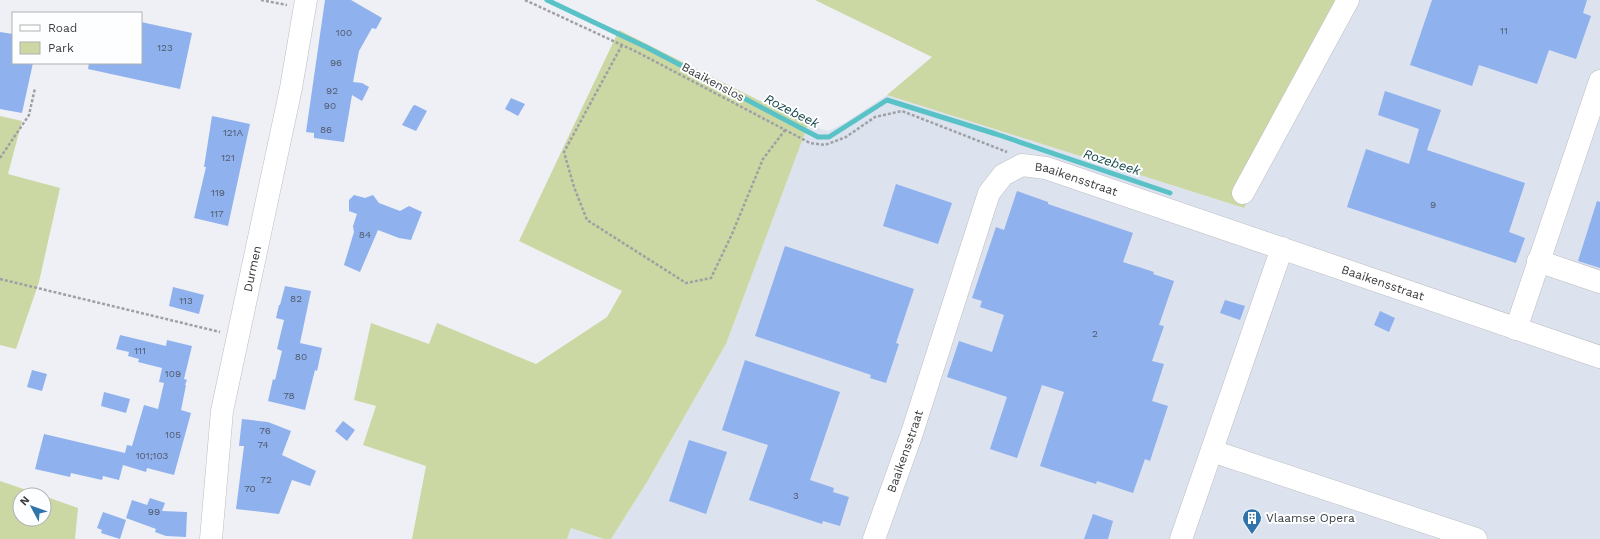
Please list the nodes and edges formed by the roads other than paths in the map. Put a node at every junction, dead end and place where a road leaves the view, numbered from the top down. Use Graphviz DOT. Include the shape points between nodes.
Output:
graph roads {
  1 [pos="1348,0"];
  2 [pos="306,4"];
  3 [pos="1600,81"];
  4 [pos="1243,193"];
  5 [pos="1282,248"];
  6 [pos="1538,262"];
  7 [pos="1600,282"];
  8 [pos="1516,329"];
  9 [pos="1600,357"];
  10 [pos="1212,451"];
  11 [pos="211,539"];
  12 [pos="874,539"];
  13 [pos="1181,539"];
  14 [pos="1476,539"];
  1 -- 4 [label="street"];
  2 -- 11 [label="street, Durmen" via="291,88 222,411"];
  3 -- 6 [label="street"];
  5 -- 8 [label="street, Baaikensstraat"];
  5 -- 10 [label="street"];
  5 -- 12 [label="street, Baaikensstraat" via="1046,168 1022,165 1003,175 989,193 912,433"];
  6 -- 7 [label="street"];
  6 -- 8 [label="street"];
  8 -- 9 [label="street, Baaikensstraat"];
  10 -- 13 [label="street"];
  10 -- 14 [label="street"];
}
